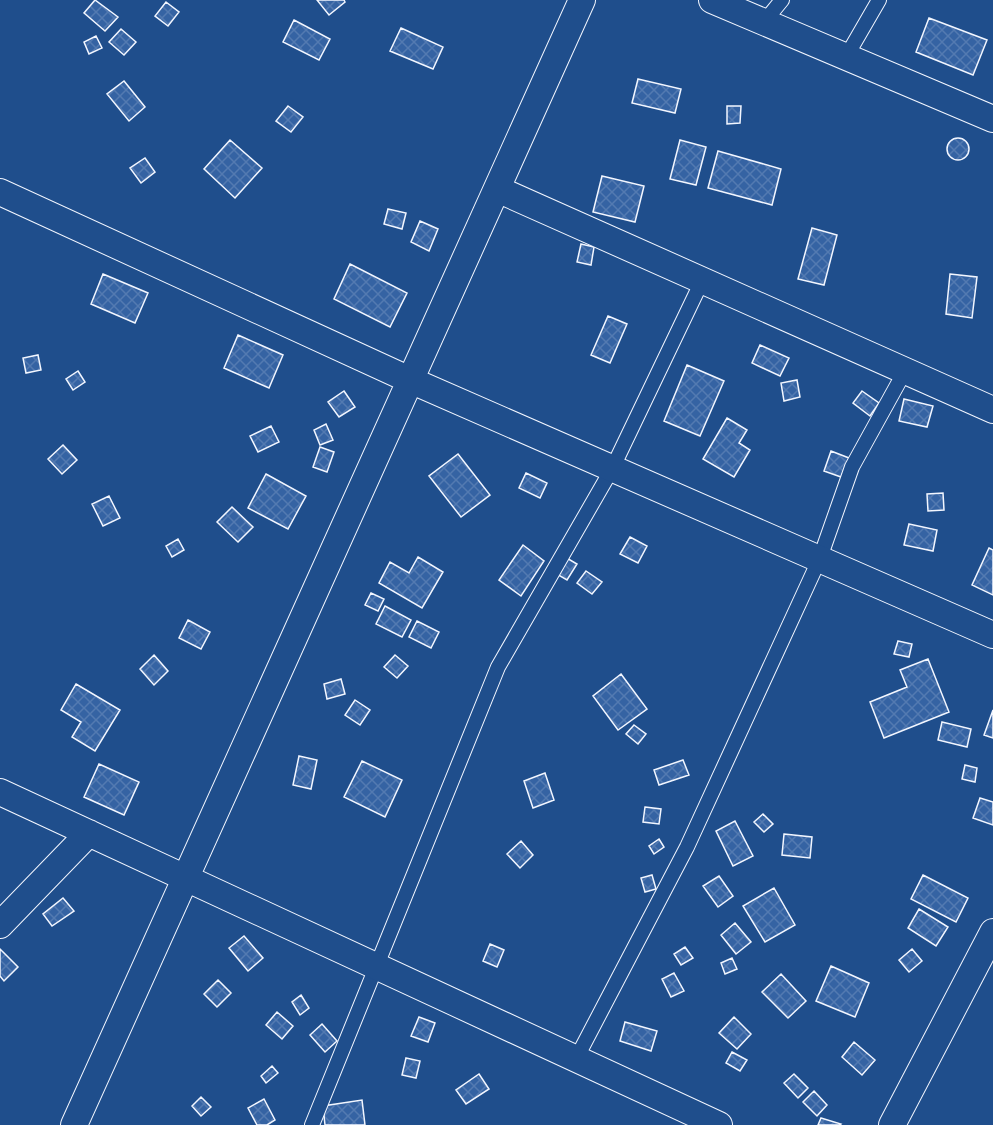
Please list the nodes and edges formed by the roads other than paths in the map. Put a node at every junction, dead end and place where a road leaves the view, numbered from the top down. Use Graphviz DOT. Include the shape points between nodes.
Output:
graph roads {
  1 [pos="582,0"];
  2 [pos="712,0"];
  3 [pos="782,0"];
  4 [pos="879,0"];
  5 [pos="764,22"];
  6 [pos="846,57"];
  7 [pos="993,119"];
  8 [pos="497,189"];
  9 [pos="0,192"];
  10 [pos="702,280"];
  11 [pos="905,371"];
  12 [pos="410,380"];
  13 [pos="993,410"];
  14 [pos="612,469"];
  15 [pos="820,558"];
  16 [pos="993,635"];
  17 [pos="0,792"];
  18 [pos="89,834"];
  19 [pos="186,878"];
  20 [pos="0,925"];
  21 [pos="993,933"];
  22 [pos="376,967"];
  23 [pos="576,1059"];
  24 [pos="74,1125"];
  25 [pos="312,1125"];
  26 [pos="719,1125"];
  27 [pos="892,1125"];
  1 -- 8 [label="street"];
  2 -- 5 [label="street"];
  3 -- 5 [label="lane"];
  4 -- 6 [label="lane"];
  5 -- 6 [label="street"];
  6 -- 7 [label="street"];
  8 -- 10 [label="street"];
  8 -- 12 [label="street"];
  9 -- 12 [label="street"];
  10 -- 11 [label="street"];
  10 -- 14 [label="lane"];
  11 -- 13 [label="street"];
  11 -- 15 [label="lane" via="852,467"];
  12 -- 14 [label="street"];
  12 -- 19 [label="street"];
  14 -- 15 [label="street"];
  14 -- 22 [label="lane" via="498,667"];
  15 -- 16 [label="street"];
  15 -- 23 [label="lane" via="687,847"];
  17 -- 18 [label="street"];
  18 -- 19 [label="street"];
  18 -- 20 [label="street"];
  19 -- 22 [label="street"];
  19 -- 24 [label="street"];
  21 -- 27 [label="street"];
  22 -- 23 [label="street"];
  22 -- 25 [label="lane"];
  23 -- 26 [label="street"];
}
